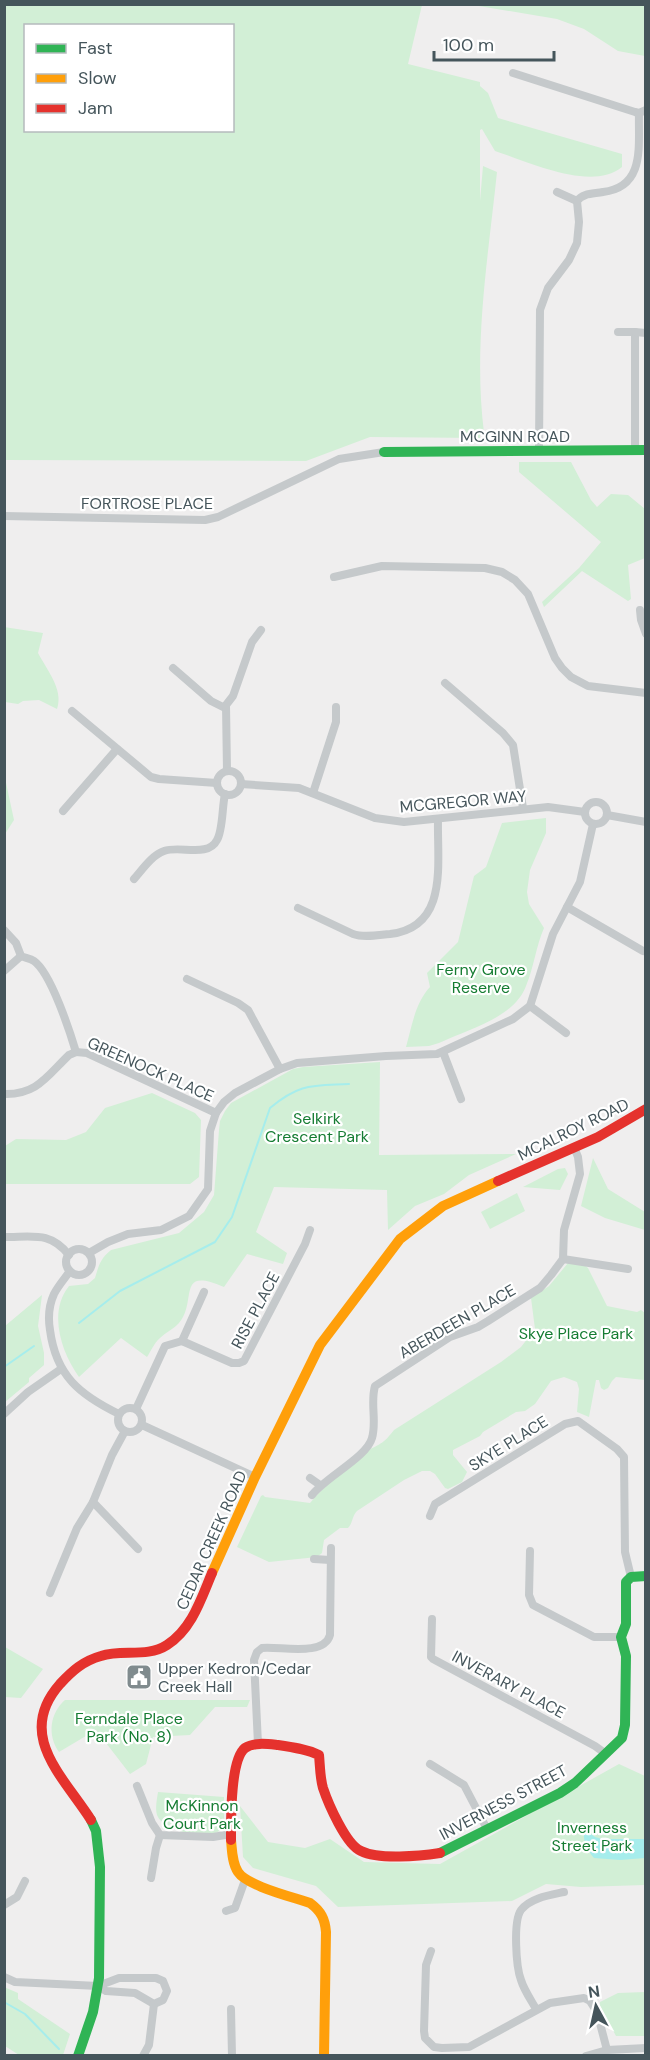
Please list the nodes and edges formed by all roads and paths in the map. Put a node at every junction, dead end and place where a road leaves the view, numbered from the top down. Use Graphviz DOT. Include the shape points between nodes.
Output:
graph roads {
  1 [pos="513,73"];
  2 [pos="642,112"];
  3 [pos="557,192"];
  4 [pos="577,201"];
  5 [pos="618,332"];
  6 [pos="635,332"];
  7 [pos="645,333"];
  8 [pos="640,450"];
  9 [pos="539,451"];
  10 [pos="384,452"];
  11 [pos="4,516"];
  12 [pos="334,577"];
  13 [pos="640,610"];
  14 [pos="261,630"];
  15 [pos="645,634"];
  16 [pos="173,668"];
  17 [pos="445,683"];
  18 [pos="645,693"];
  19 [pos="336,707"];
  20 [pos="225,708"];
  21 [pos="72,711"];
  22 [pos="117,749"];
  23 [pos="227,771"];
  24 [pos="217,783"];
  25 [pos="241,784"];
  26 [pos="313,793"];
  27 [pos="225,794"];
  28 [pos="523,808"];
  29 [pos="63,811"];
  30 [pos="585,812"];
  31 [pos="607,815"];
  32 [pos="438,820"];
  33 [pos="645,822"];
  34 [pos="594,824"];
  35 [pos="134,879"];
  36 [pos="567,907"];
  37 [pos="298,908"];
  38 [pos="4,930"];
  39 [pos="643,951"];
  40 [pos="21,956"];
  41 [pos="4,971"];
  42 [pos="187,979"];
  43 [pos="530,1006"];
  44 [pos="566,1033"];
  45 [pos="76,1052"];
  46 [pos="443,1052"];
  47 [pos="280,1069"];
  48 [pos="4,1094"];
  49 [pos="461,1099"];
  50 [pos="645,1109"];
  51 [pos="216,1113"];
  52 [pos="574,1147"];
  53 [pos="512,1174"];
  54 [pos="310,1230"];
  55 [pos="4,1237"];
  56 [pos="89,1253"];
  57 [pos="69,1255"];
  58 [pos="563,1259"];
  59 [pos="628,1269"];
  60 [pos="70,1271"];
  61 [pos="204,1292"];
  62 [pos="182,1341"];
  63 [pos="61,1369"];
  64 [pos="136,1409"];
  65 [pos="4,1414"];
  66 [pos="119,1414"];
  67 [pos="142,1425"];
  68 [pos="125,1431"];
  69 [pos="255,1477"];
  70 [pos="310,1478"];
  71 [pos="320,1485"];
  72 [pos="312,1495"];
  73 [pos="93,1502"];
  74 [pos="430,1516"];
  75 [pos="331,1548"];
  76 [pos="138,1549"];
  77 [pos="530,1551"];
  78 [pos="314,1560"];
  79 [pos="330,1560"];
  80 [pos="645,1575"];
  81 [pos="631,1577"];
  82 [pos="50,1593"];
  83 [pos="432,1619"];
  84 [pos="621,1637"];
  85 [pos="258,1743"];
  86 [pos="606,1754"];
  87 [pos="430,1764"];
  88 [pos="137,1786"];
  89 [pos="488,1829"];
  90 [pos="231,1834"];
  91 [pos="160,1835"];
  92 [pos="151,1878"];
  93 [pos="245,1880"];
  94 [pos="25,1881"];
  95 [pos="564,1892"];
  96 [pos="4,1905"];
  97 [pos="233,1911"];
  98 [pos="431,1952"];
  99 [pos="4,1977"];
  100 [pos="98,1986"];
  101 [pos="154,2004"];
  102 [pos="231,2009"];
  103 [pos="536,2009"];
  104 [pos="645,2048"];
  105 [pos="607,2050"];
  106 [pos="78,2055"];
  107 [pos="143,2055"];
  108 [pos="232,2055"];
  109 [pos="324,2055"];
  110 [pos="586,2055"];
  1 -- 2 [label="street"];
  2 -- 4 [label="street" via="637,165 630,179 619,189 584,195"];
  3 -- 4 [label="street"];
  4 -- 9 [label="street" via="577,243 548,288 540,310"];
  5 -- 6 [label="street"];
  6 -- 7 [label="street"];
  6 -- 8 [label="street"];
  8 -- 9 [label="street, MCGINN ROAD"];
  9 -- 10 [label="street, MCGINN ROAD"];
  10 -- 11 [label="street, FORTROSE PLACE" via="339,459 205,520"];
  12 -- 18 [label="street" via="382,566 485,568 502,572 528,594 555,658 571,677 588,686"];
  13 -- 15 [label="street"];
  14 -- 20 [label="street" via="252,642"];
  16 -- 20 [label="street"];
  17 -- 28 [label="street" via="513,745"];
  19 -- 26 [label="street" via="336,722"];
  20 -- 23 [label="street"];
  21 -- 22 [label="street"];
  22 -- 24 [label="street" via="156,779"];
  22 -- 29 [label="street"];
  23 -- 24 [label="street"];
  23 -- 25 [label="street" via="237,774"];
  24 -- 27 [label="street"];
  25 -- 26 [label="street, MCGREGOR WAY" via="292,786"];
  25 -- 27 [label="street" via="237,792"];
  26 -- 32 [label="street, MCGREGOR WAY" via="375,818 404,822"];
  27 -- 35 [label="street" via="214,844 203,849 165,850"];
  28 -- 30 [label="street, MCGREGOR WAY" via="558,807"];
  28 -- 32 [label="street, MCGREGOR WAY"];
  30 -- 31 [label="street" via="597,802 605,807"];
  30 -- 34 [label="street"];
  31 -- 33 [label="street"];
  31 -- 34 [label="street"];
  32 -- 37 [label="street" via="437,892 430,910 417,924 401,932 361,936"];
  34 -- 36 [label="street" via="580,882"];
  36 -- 39 [label="street"];
  36 -- 43 [label="street" via="553,933"];
  38 -- 40 [label="street, GREENOCK PLACE"];
  40 -- 41 [label="street"];
  40 -- 45 [label="street, GREENOCK PLACE" via="45,974"];
  42 -- 47 [label="street" via="248,1010"];
  43 -- 44 [label="street"];
  43 -- 46 [label="street" via="513,1019"];
  45 -- 48 [label="street" via="32,1090"];
  45 -- 51 [label="street, GREENOCK PLACE" via="87,1053"];
  46 -- 47 [label="street" via="303,1062"];
  46 -- 49 [label="street"];
  47 -- 51 [label="street" via="229,1097"];
  50 -- 52 [label="street, MCALROY ROAD"];
  51 -- 56 [label="street" via="210,1131 208,1189 189,1216 161,1230 128,1234"];
  52 -- 53 [label="street, MCALROY ROAD"];
  52 -- 58 [label="street" via="580,1174 564,1230"];
  53 -- 69 [label="street, CEDAR CREEK ROAD" via="442,1206 400,1239 320,1345"];
  54 -- 62 [label="street, RISE PLACE" via="244,1361 232,1363"];
  55 -- 57 [label="street" via="50,1238"];
  56 -- 57 [label="street" via="78,1249"];
  56 -- 60 [label="street" via="90,1269 82,1274"];
  57 -- 60 [label="street"];
  58 -- 59 [label="street"];
  58 -- 71 [label="street, ABERDEEN PLACE" via="540,1288 478,1327 450,1337 375,1386 369,1445"];
  60 -- 63 [label="street" via="54,1294 50,1308 51,1342"];
  61 -- 62 [label="street"];
  62 -- 64 [label="street" via="165,1346"];
  63 -- 65 [label="street"];
  63 -- 66 [label="street" via="92,1401"];
  64 -- 66 [label="street" via="128,1408"];
  64 -- 67 [label="street" via="142,1416"];
  66 -- 68 [label="street" via="118,1424"];
  67 -- 68 [label="street" via="135,1432"];
  67 -- 69 [label="street"];
  68 -- 73 [label="street"];
  69 -- 100 [label="street, CEDAR CREEK ROAD" via="190,1623 181,1635 163,1649 148,1653 87,1660 51,1696 40,1721 41,1740 51,1762 96,1828 100,1862"];
  70 -- 71 [label="street"];
  71 -- 72 [label="street, ABERDEEN PLACE"];
  73 -- 76 [label="street"];
  73 -- 82 [label="street" via="77,1528"];
  74 -- 81 [label="street, SKYE PLACE" via="435,1504 565,1424 578,1421 624,1457 625,1552"];
  75 -- 79 [label="street"];
  77 -- 84 [label="street" via="529,1595 533,1605 594,1637"];
  78 -- 79 [label="street"];
  79 -- 85 [label="street" via="329,1641 319,1648 262,1648 254,1660"];
  80 -- 81 [label="street"];
  81 -- 84 [label="street, INVERNESS STREET" via="625,1588 626,1624"];
  83 -- 86 [label="street, INVERARY PLACE" via="433,1659"];
  84 -- 86 [label="street, INVERNESS STREET" via="626,1656 625,1731"];
  85 -- 89 [label="street, INVERNESS STREET" via="319,1755 323,1787 345,1836 367,1854 434,1855"];
  85 -- 90 [label="street" via="244,1749 238,1758 230,1806"];
  86 -- 89 [label="street, INVERNESS STREET" via="560,1793"];
  87 -- 89 [label="street" via="464,1785"];
  88 -- 91 [label="street"];
  90 -- 91 [label="street" via="213,1838"];
  90 -- 93 [label="street" via="232,1858 238,1876"];
  91 -- 92 [label="street"];
  93 -- 97 [label="street"];
  93 -- 109 [label="street" via="310,1903 323,1916"];
  94 -- 96 [label="street" via="17,1897"];
  95 -- 103 [label="street" via="526,1905 517,1918 519,1976"];
  98 -- 103 [label="street" via="426,1965 424,2031 434,2047 470,2047"];
  99 -- 100 [label="street" via="15,1982"];
  100 -- 101 [label="street" via="106,1991 135,1993"];
  100 -- 101 [label="street" via="119,1978 156,1978 163,1981 167,1991 163,2000"];
  100 -- 106 [label="street, CEDAR CREEK ROAD"];
  101 -- 107 [label="street" via="149,2045"];
  102 -- 108 [label="street"];
  103 -- 105 [label="street" via="560,2000 590,2001 597,2012"];
  104 -- 105 [label="street"];
  105 -- 110 [label="street"];
}
